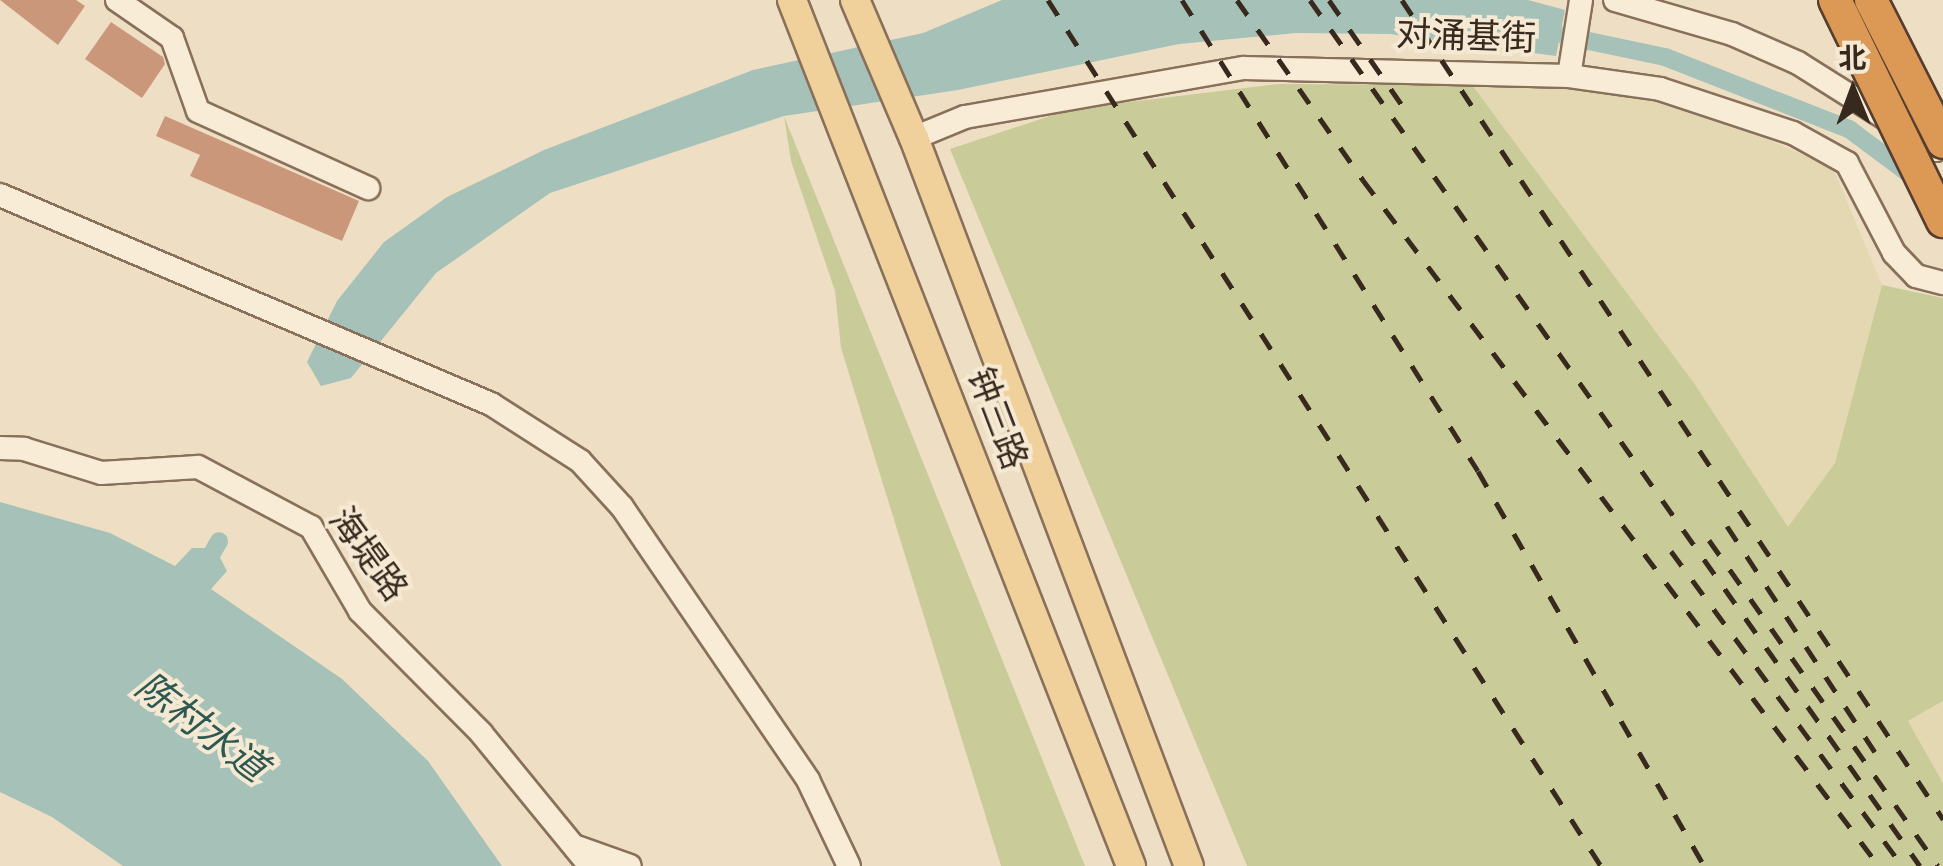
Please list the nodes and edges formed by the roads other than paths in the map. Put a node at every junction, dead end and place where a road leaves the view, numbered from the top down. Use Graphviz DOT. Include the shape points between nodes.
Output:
graph roads {
  1 [pos="117,0"];
  2 [pos="792,0"];
  3 [pos="1581,0"];
  4 [pos="1615,0"];
  5 [pos="1835,0"];
  6 [pos="1872,0"];
  7 [pos="865,3"];
  8 [pos="1570,70"];
  9 [pos="914,138"];
  10 [pos="1943,138"];
  11 [pos="368,188"];
  12 [pos="0,195"];
  13 [pos="1943,221"];
  14 [pos="1943,283"];
  15 [pos="0,448"];
  16 [pos="573,846"];
  17 [pos="590,866"];
  18 [pos="630,866"];
  19 [pos="849,866"];
  20 [pos="1131,866"];
  21 [pos="1189,866"];
  1 -- 11 [label="street" via="172,38 198,111"];
  2 -- 20 [label="main road, 钟三路"];
  3 -- 8 [label="street"];
  4 -- 10 [label="street" via="1732,34 1798,63 1936,150"];
  5 -- 13 [label="highway, bridge"];
  6 -- 10 [label="highway, bridge"];
  7 -- 9 [label="main road, 钟三路"];
  8 -- 9 [label="street, 对涌基街" via="1244,68 966,117"];
  8 -- 14 [label="street, 对涌基街" via="1660,89 1793,133 1847,163 1894,253 1916,276"];
  9 -- 21 [label="main road, 钟三路"];
  12 -- 19 [label="street" via="517,417 604,485 808,780"];
  15 -- 16 [label="street, 海堤路" via="101,474 198,467 311,527 360,611 481,732"];
  16 -- 17 [label="street, 海堤路"];
  16 -- 18 [label="street"];
}
